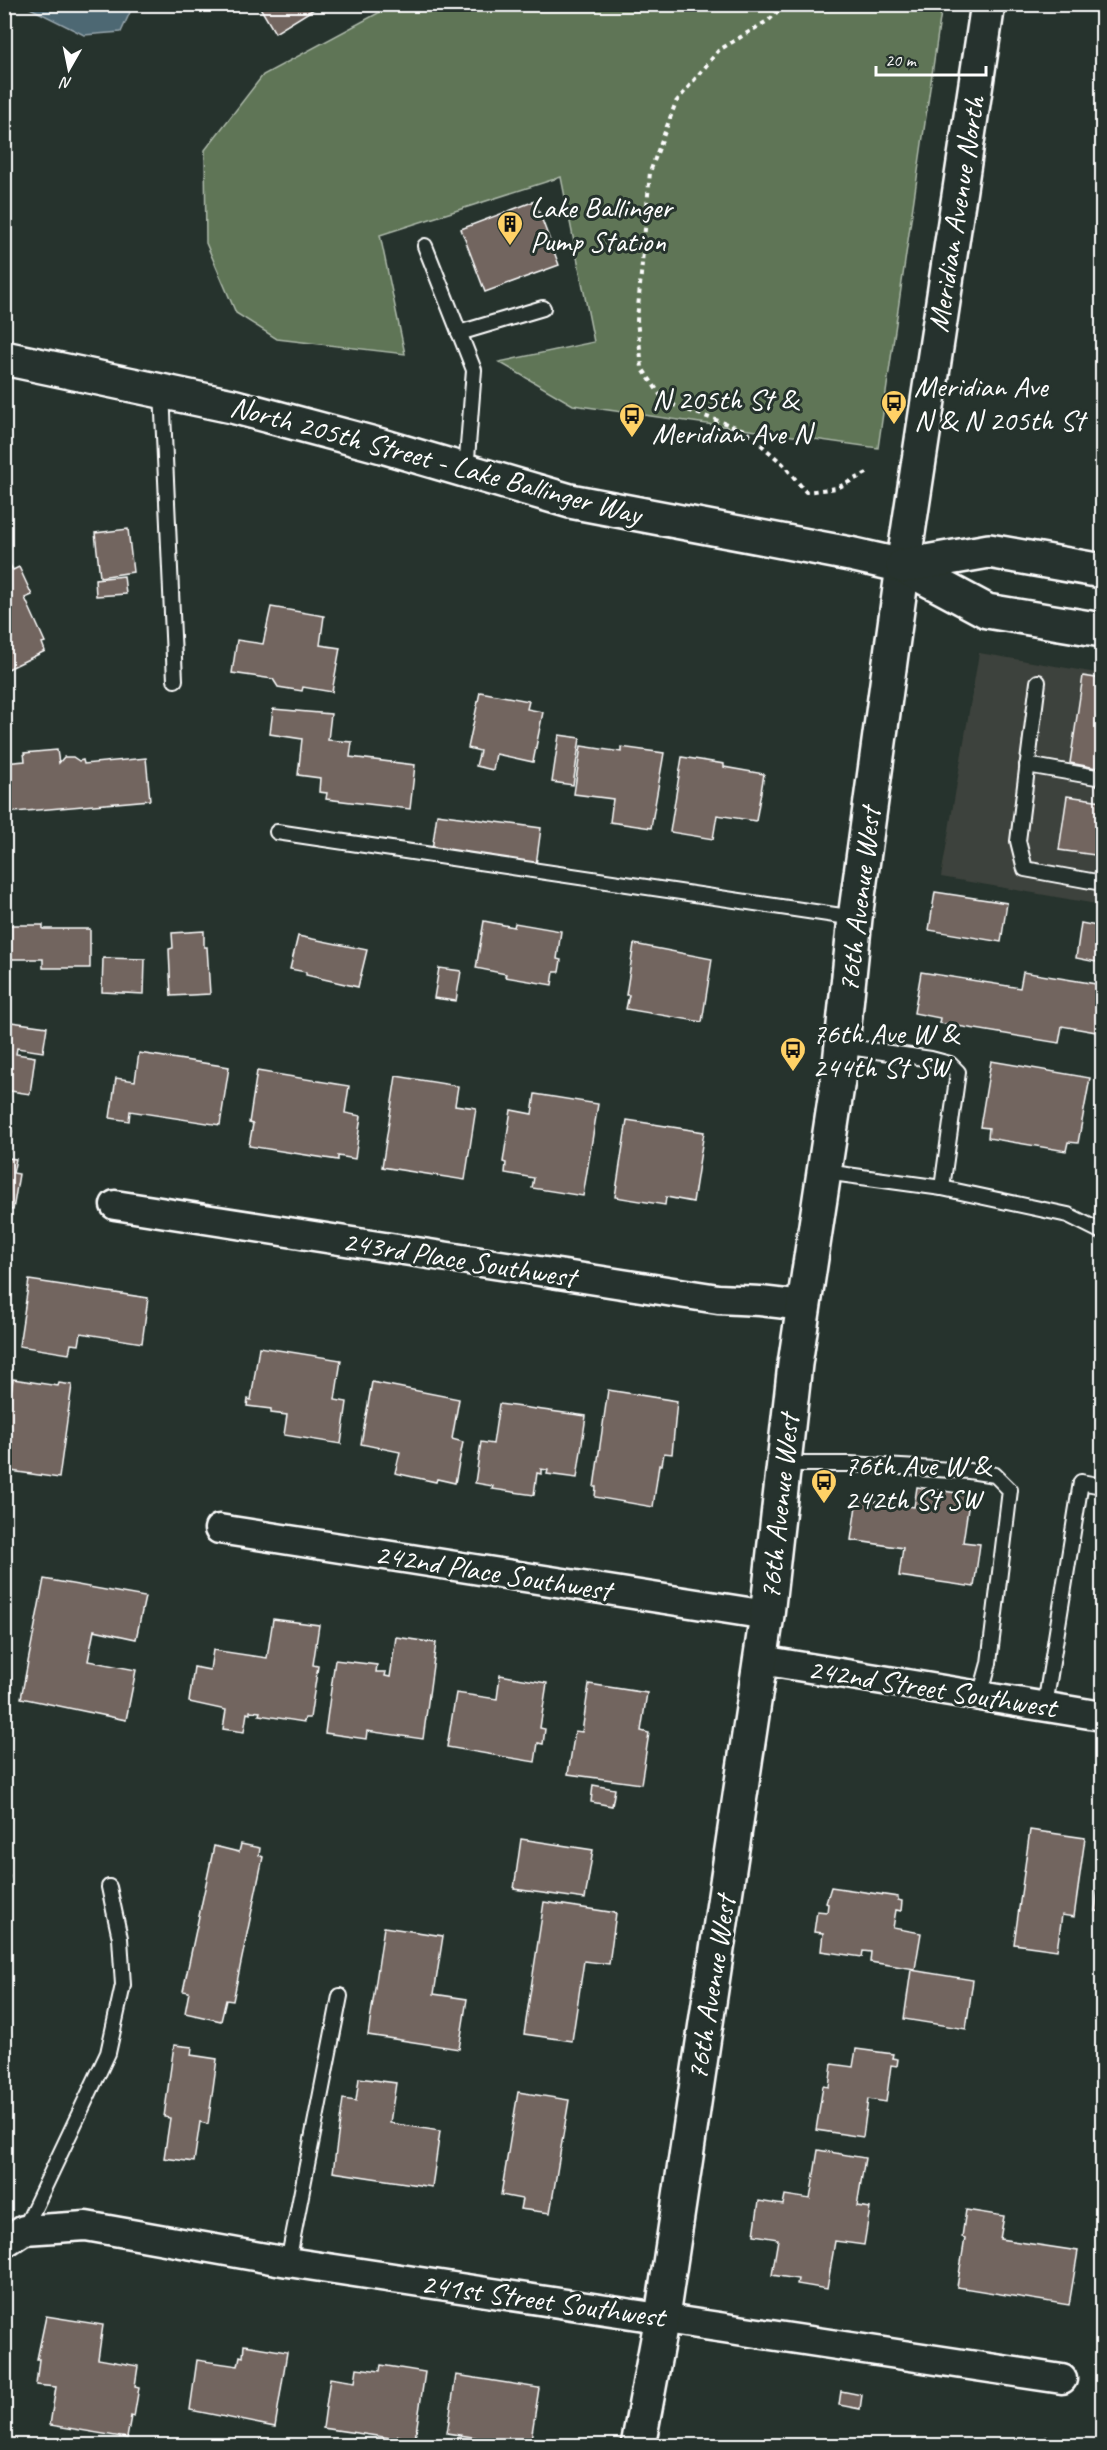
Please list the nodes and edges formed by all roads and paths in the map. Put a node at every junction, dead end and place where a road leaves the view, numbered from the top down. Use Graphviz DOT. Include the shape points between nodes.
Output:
graph roads {
  1 [pos="785,4"];
  2 [pos="988,4"];
  3 [pos="425,246"];
  4 [pos="543,308"];
  5 [pos="459,333"];
  6 [pos="4,358"];
  7 [pos="162,391"];
  8 [pos="466,471"];
  9 [pos="867,473"];
  10 [pos="903,566"];
  11 [pos="1102,571"];
  12 [pos="1102,630"];
  13 [pos="175,680"];
  14 [pos="1038,682"];
  15 [pos="1027,765"];
  16 [pos="1102,778"];
  17 [pos="277,832"];
  18 [pos="1102,883"];
  19 [pos="855,918"];
  20 [pos="842,1046"];
  21 [pos="824,1172"];
  22 [pos="942,1188"];
  23 [pos="115,1205"];
  24 [pos="1102,1232"];
  25 [pos="804,1306"];
  26 [pos="784,1464"];
  27 [pos="1102,1486"];
  28 [pos="219,1528"];
  29 [pos="767,1615"];
  30 [pos="760,1660"];
  31 [pos="980,1696"];
  32 [pos="1045,1706"];
  33 [pos="1102,1716"];
  34 [pos="109,1887"];
  35 [pos="340,1996"];
  36 [pos="14,2236"];
  37 [pos="288,2262"];
  38 [pos="662,2317"];
  39 [pos="1062,2379"];
  40 [pos="638,2445"];
  1 -- 9 [label="path" via="769,20 719,50 676,102 650,172 637,320 642,368 665,402 744,430 783,464 806,492 837,488"];
  2 -- 10 [label="street, Meridian Avenue North"];
  3 -- 5 [label="lane"];
  4 -- 5 [label="lane"];
  5 -- 8 [label="lane" via="474,370"];
  6 -- 7 [label="street, North 205th Street - Lake Ballinger Way"];
  7 -- 8 [label="street, North 205th Street - Lake Ballinger Way" via="232,406"];
  7 -- 13 [label="lane"];
  8 -- 10 [label="street, North 205th Street - Lake Ballinger Way" via="570,501"];
  10 -- 11 [label="street, North 205th Street - Lake Ballinger Way" via="989,551"];
  10 -- 12 [label="street, North 205th Street - Lake Ballinger Way" via="987,611"];
  10 -- 19 [label="street, 76th Avenue West"];
  14 -- 15 [label="lane"];
  15 -- 16 [label="lane"];
  15 -- 18 [label="lane" via="1018,841 1025,869"];
  17 -- 19 [label="lane"];
  19 -- 20 [label="street, 76th Avenue West"];
  20 -- 21 [label="street, 76th Avenue West"];
  20 -- 22 [label="lane" via="931,1059 950,1064 958,1072"];
  21 -- 22 [label="lane"];
  21 -- 25 [label="street, 76th Avenue West"];
  22 -- 24 [label="lane" via="1068,1215"];
  23 -- 25 [label="street, 243rd Place Southwest" via="718,1299"];
  25 -- 26 [label="street, 76th Avenue West"];
  26 -- 29 [label="street, 76th Avenue West"];
  26 -- 31 [label="lane" via="969,1471 995,1475 1010,1490 989,1664"];
  27 -- 32 [label="lane" via="1081,1482"];
  28 -- 29 [label="street, 242nd Place Southwest"];
  29 -- 30 [label="street, 76th Avenue West"];
  30 -- 31 [label="street, 242nd Street Southwest"];
  30 -- 38 [label="street, 76th Avenue West"];
  31 -- 32 [label="street, 242nd Street Southwest"];
  32 -- 33 [label="street, 242nd Street Southwest"];
  34 -- 36 [label="lane" via="120,1938 123,1985 108,2053"];
  35 -- 37 [label="lane"];
  36 -- 37 [label="street, 241st Street Southwest" via="86,2226"];
  37 -- 38 [label="street, 241st Street Southwest"];
  38 -- 39 [label="street, 241st Street Southwest"];
  38 -- 40 [label="street, 76th Avenue West"];
}
